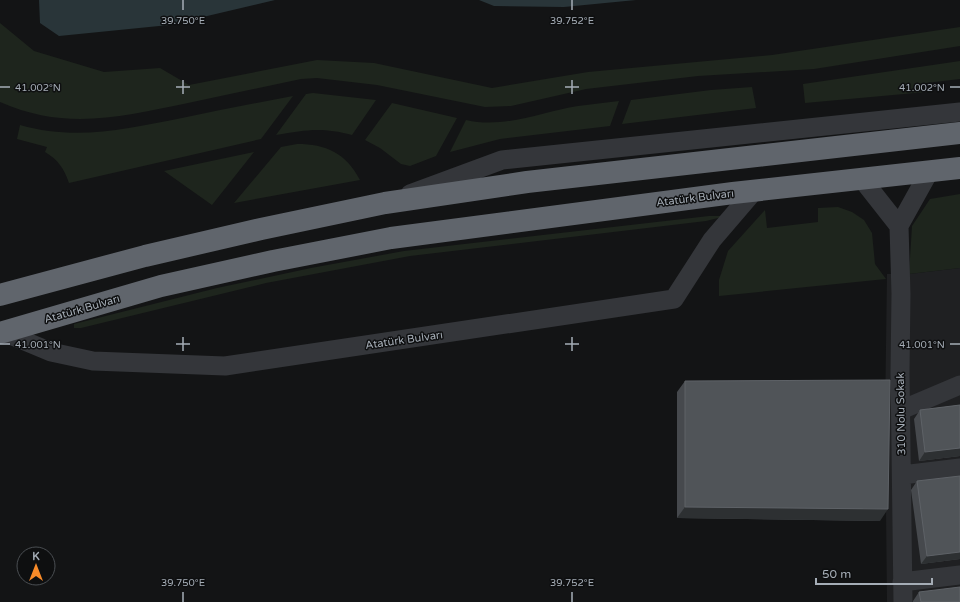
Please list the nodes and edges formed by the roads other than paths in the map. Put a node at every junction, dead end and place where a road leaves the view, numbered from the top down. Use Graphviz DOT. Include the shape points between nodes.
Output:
graph roads {
  1 [pos="960,112"];
  2 [pos="960,133"];
  3 [pos="960,168"];
  4 [pos="929,172"];
  5 [pos="862,179"];
  6 [pos="754,191"];
  7 [pos="385,203"];
  8 [pos="899,226"];
  9 [pos="0,295"];
  10 [pos="1,332"];
  11 [pos="960,385"];
  12 [pos="901,410"];
  13 [pos="960,468"];
  14 [pos="902,475"];
  15 [pos="960,575"];
  16 [pos="902,582"];
  17 [pos="903,602"];
  1 -- 7 [label="street" via="502,160"];
  2 -- 7 [label="highway" via="527,182"];
  3 -- 4 [label="highway, Atatürk Bulvarı"];
  4 -- 5 [label="highway, Atatürk Bulvarı"];
  4 -- 8 [label="street"];
  5 -- 6 [label="highway, Atatürk Bulvarı"];
  5 -- 8 [label="street"];
  6 -- 10 [label="highway, Atatürk Bulvarı" via="392,238 161,286"];
  6 -- 10 [label="street, Atatürk Bulvarı" via="712,240 674,299 225,366 93,361 51,352"];
  7 -- 9 [label="highway" via="261,228"];
  8 -- 12 [label="street, 310 Nolu Sokak"];
  11 -- 12 [label="street"];
  12 -- 14 [label="street, 310 Nolu Sokak"];
  13 -- 14 [label="street"];
  14 -- 16 [label="street, 310 Nolu Sokak"];
  15 -- 16 [label="street"];
  16 -- 17 [label="street, 310 Nolu Sokak"];
}
